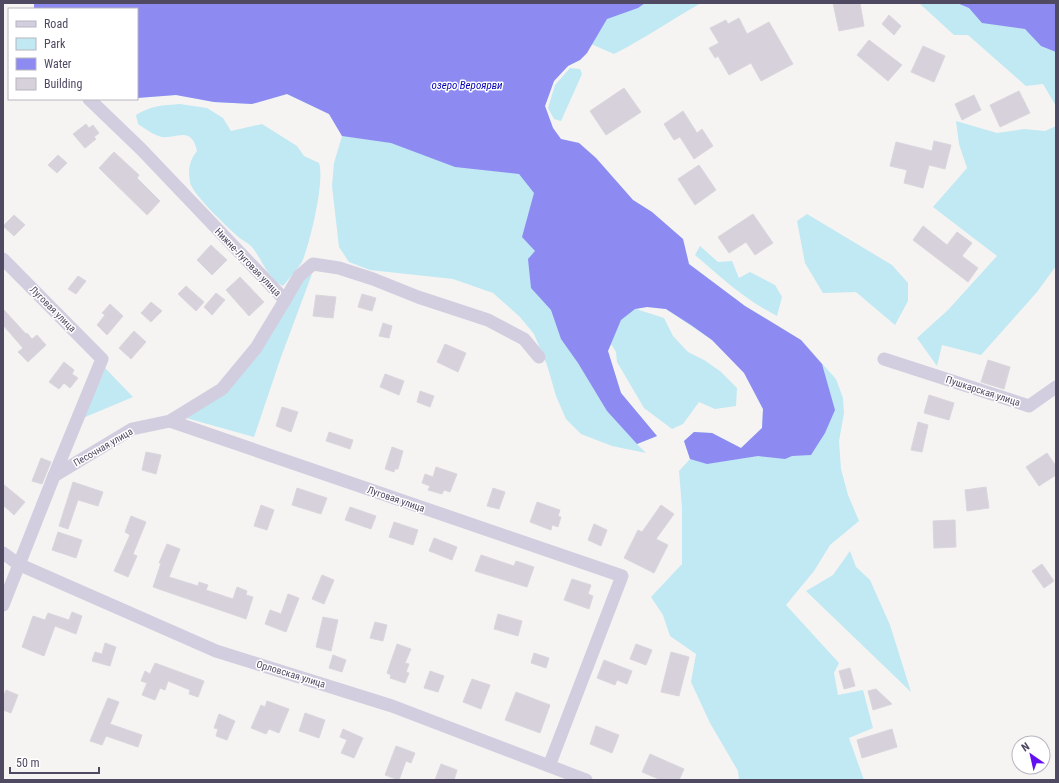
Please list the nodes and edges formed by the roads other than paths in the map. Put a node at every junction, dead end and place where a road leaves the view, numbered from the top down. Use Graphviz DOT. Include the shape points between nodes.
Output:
graph roads {
  1 [pos="90,100"];
  2 [pos="3,259"];
  3 [pos="285,300"];
  4 [pos="539,357"];
  5 [pos="884,359"];
  6 [pos="1056,387"];
  7 [pos="170,421"];
  8 [pos="54,476"];
  9 [pos="3,553"];
  10 [pos="18,564"];
  11 [pos="3,605"];
  12 [pos="549,766"];
  13 [pos="586,780"];
  1 -- 3 [label="street, Нижне-Луговая улица"];
  2 -- 8 [label="street, Луговая улица" via="102,359"];
  3 -- 4 [label="street, Нижне-Луговая улица" via="298,276 312,264 339,268 488,320 524,339"];
  3 -- 7 [label="street, Песочная улица" via="256,348 222,389"];
  5 -- 6 [label="street, Пушкарская улица" via="1029,406"];
  7 -- 8 [label="street, Песочная улица" via="132,429"];
  7 -- 12 [label="street, Луговая улица" via="622,576"];
  8 -- 10 [label="street"];
  9 -- 10 [label="street, Орловская улица"];
  10 -- 11 [label="street"];
  10 -- 12 [label="street, Орловская улица" via="216,651 392,706"];
  12 -- 13 [label="street, Орловская улица"];
}
